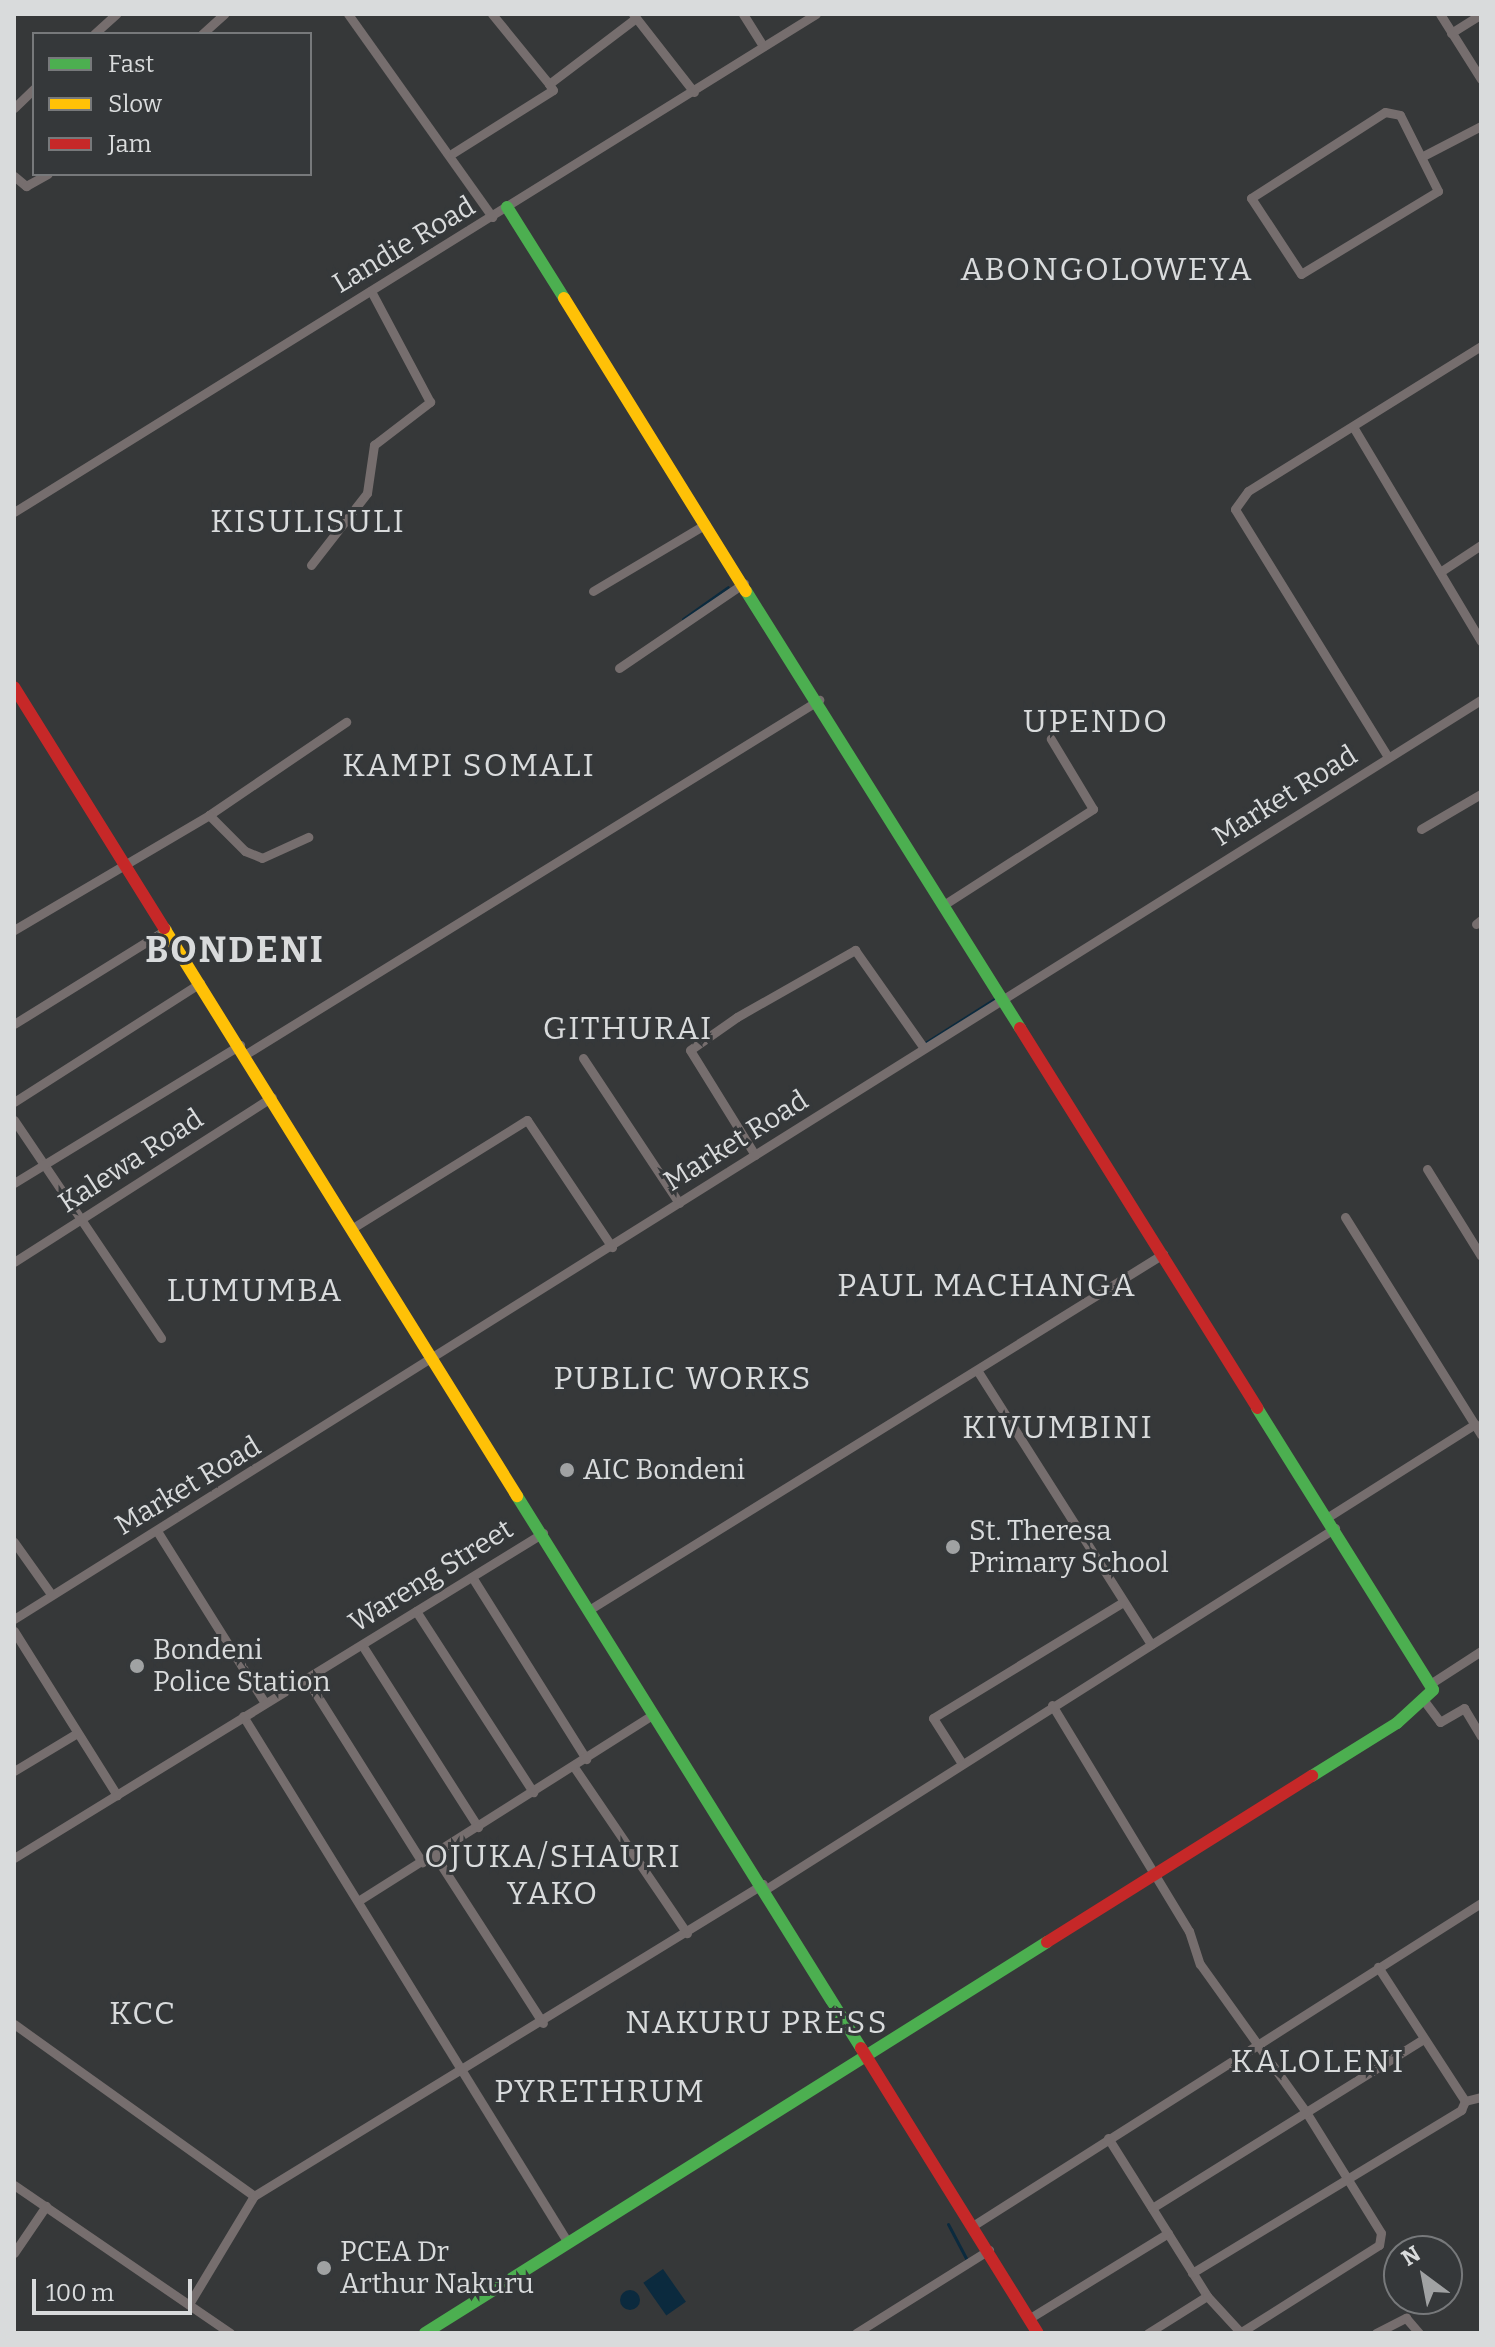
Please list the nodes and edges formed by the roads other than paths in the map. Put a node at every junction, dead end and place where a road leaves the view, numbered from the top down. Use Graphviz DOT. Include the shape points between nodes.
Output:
graph roads {
  1 [pos="116,14"];
  2 [pos="224,14"];
  3 [pos="348,14"];
  4 [pos="492,14"];
  5 [pos="743,14"];
  6 [pos="816,14"];
  7 [pos="1440,14"];
  8 [pos="1481,14"];
  9 [pos="634,16"];
  10 [pos="96,32"];
  11 [pos="204,32"];
  12 [pos="1451,33"];
  13 [pos="763,46"];
  14 [pos="1481,79"];
  15 [pos="549,84"];
  16 [pos="32,91"];
  17 [pos="694,92"];
  18 [pos="14,108"];
  19 [pos="1481,126"];
  20 [pos="453,153"];
  21 [pos="1425,155"];
  22 [pos="14,176"];
  23 [pos="44,176"];
  24 [pos="507,207"];
  25 [pos="492,217"];
  26 [pos="371,291"];
  27 [pos="1481,346"];
  28 [pos="1355,430"];
  29 [pos="14,512"];
  30 [pos="706,524"];
  31 [pos="1481,545"];
  32 [pos="311,565"];
  33 [pos="1440,572"];
  34 [pos="744,583"];
  35 [pos="593,591"];
  36 [pos="1481,641"];
  37 [pos="619,668"];
  38 [pos="14,687"];
  39 [pos="819,700"];
  40 [pos="1481,700"];
  41 [pos="346,722"];
  42 [pos="1051,739"];
  43 [pos="1388,757"];
  44 [pos="1481,794"];
  45 [pos="209,815"];
  46 [pos="1421,829"];
  47 [pos="308,837"];
  48 [pos="123,863"];
  49 [pos="945,904"];
  50 [pos="167,929"];
  51 [pos="14,930"];
  52 [pos="200,983"];
  53 [pos="1003,998"];
  54 [pos="14,1024"];
  55 [pos="924,1048"];
  56 [pos="243,1050"];
  57 [pos="583,1058"];
  58 [pos="272,1097"];
  59 [pos="14,1102"];
  60 [pos="14,1120"];
  61 [pos="755,1155"];
  62 [pos="44,1164"];
  63 [pos="1427,1169"];
  64 [pos="14,1183"];
  65 [pos="679,1203"];
  66 [pos="1345,1217"];
  67 [pos="83,1219"];
  68 [pos="351,1229"];
  69 [pos="612,1247"];
  70 [pos="1163,1254"];
  71 [pos="1481,1256"];
  72 [pos="14,1262"];
  73 [pos="161,1338"];
  74 [pos="437,1360"];
  75 [pos="977,1370"];
  76 [pos="1475,1424"];
  77 [pos="1481,1435"];
  78 [pos="1332,1523"];
  79 [pos="157,1531"];
  80 [pos="543,1533"];
  81 [pos="14,1542"];
  82 [pos="472,1577"];
  83 [pos="51,1594"];
  84 [pos="1123,1602"];
  85 [pos="592,1608"];
  86 [pos="416,1611"];
  87 [pos="14,1619"];
  88 [pos="14,1631"];
  89 [pos="1151,1644"];
  90 [pos="362,1645"];
  91 [pos="1481,1651"];
  92 [pos="306,1678"];
  93 [pos="1430,1684"];
  94 [pos="1425,1702"];
  95 [pos="265,1703"];
  96 [pos="1052,1705"];
  97 [pos="652,1715"];
  98 [pos="243,1716"];
  99 [pos="77,1733"];
  100 [pos="1481,1736"];
  101 [pos="586,1759"];
  102 [pos="961,1762"];
  103 [pos="574,1767"];
  104 [pos="14,1771"];
  105 [pos="533,1792"];
  106 [pos="117,1795"];
  107 [pos="478,1827"];
  108 [pos="434,1854"];
  109 [pos="14,1858"];
  110 [pos="422,1862"];
  111 [pos="1158,1884"];
  112 [pos="765,1887"];
  113 [pos="358,1901"];
  114 [pos="1481,1903"];
  115 [pos="687,1933"];
  116 [pos="1378,1967"];
  117 [pos="543,2023"];
  118 [pos="14,2024"];
  119 [pos="1424,2039"];
  120 [pos="1260,2046"];
  121 [pos="867,2055"];
  122 [pos="464,2071"];
  123 [pos="1481,2097"];
  124 [pos="1465,2101"];
  125 [pos="1306,2112"];
  126 [pos="1108,2138"];
  127 [pos="1344,2178"];
  128 [pos="14,2185"];
  129 [pos="254,2196"];
  130 [pos="46,2206"];
  131 [pos="1152,2208"];
  132 [pos="974,2225"];
  133 [pos="1168,2233"];
  134 [pos="567,2241"];
  135 [pos="989,2250"];
  136 [pos="14,2253"];
  137 [pos="1192,2273"];
  138 [pos="1207,2296"];
  139 [pos="189,2304"];
  140 [pos="1033,2328"];
  141 [pos="230,2333"];
  142 [pos="425,2333"];
  143 [pos="856,2333"];
  144 [pos="1148,2333"];
  145 [pos="1240,2333"];
  146 [pos="1376,2333"];
  147 [pos="1419,2333"];
  1 -- 10 [label="street"];
  2 -- 11 [label="street"];
  3 -- 20 [label="street"];
  4 -- 15 [label="street"];
  5 -- 13 [label="street"];
  6 -- 13 [label="street, Landie Road"];
  7 -- 12 [label="street"];
  8 -- 12 [label="street"];
  9 -- 15 [label="street"];
  9 -- 17 [label="street"];
  12 -- 14 [label="street"];
  13 -- 17 [label="street, Landie Road"];
  15 -- 20 [label="street" via="553,90"];
  16 -- 18 [label="street"];
  17 -- 24 [label="street, Landie Road"];
  19 -- 21 [label="street"];
  20 -- 25 [label="street"];
  21 -- 21 [label="street" via="1438,191 1309,272 1295,270 1252,207 1257,190 1385,112 1400,115"];
  22 -- 23 [label="street" via="26,186"];
  24 -- 25 [label="street, Landie Road"];
  24 -- 30 [label="street"];
  25 -- 26 [label="street, Landie Road"];
  26 -- 29 [label="street, Landie Road"];
  26 -- 32 [label="street" via="430,402 374,445 367,493"];
  27 -- 28 [label="street"];
  28 -- 33 [label="street"];
  28 -- 43 [label="street" via="1248,491 1235,509"];
  30 -- 34 [label="street"];
  30 -- 35 [label="street"];
  31 -- 33 [label="street"];
  33 -- 36 [label="street"];
  34 -- 37 [label="street"];
  34 -- 39 [label="street"];
  38 -- 48 [label="street"];
  39 -- 49 [label="street"];
  39 -- 56 [label="street"];
  40 -- 43 [label="street, Market Road"];
  41 -- 45 [label="street"];
  42 -- 49 [label="street" via="1093,809"];
  43 -- 53 [label="street, Market Road"];
  44 -- 46 [label="street"];
  45 -- 47 [label="street" via="245,851 262,858"];
  45 -- 48 [label="street"];
  48 -- 50 [label="street"];
  48 -- 51 [label="street"];
  49 -- 53 [label="street"];
  50 -- 52 [label="street"];
  50 -- 54 [label="street"];
  52 -- 56 [label="street"];
  52 -- 59 [label="street"];
  53 -- 55 [label="street, Market Road"];
  53 -- 70 [label="street"];
  55 -- 61 [label="street, Market Road"];
  55 -- 61 [label="street" via="855,950 737,1017 690,1050"];
  56 -- 58 [label="street"];
  56 -- 62 [label="street"];
  57 -- 65 [label="street"];
  58 -- 67 [label="street, Kalewa Road"];
  58 -- 68 [label="street"];
  60 -- 62 [label="street"];
  61 -- 65 [label="street, Market Road"];
  62 -- 64 [label="street"];
  62 -- 67 [label="street"];
  63 -- 71 [label="street"];
  65 -- 69 [label="street, Market Road"];
  66 -- 76 [label="street"];
  67 -- 72 [label="street, Kalewa Road"];
  67 -- 73 [label="street"];
  68 -- 69 [label="street" via="527,1120"];
  68 -- 74 [label="street"];
  69 -- 74 [label="street, Market Road"];
  70 -- 75 [label="street"];
  70 -- 78 [label="street"];
  74 -- 79 [label="street, Market Road"];
  74 -- 80 [label="street"];
  75 -- 84 [label="street"];
  75 -- 85 [label="street"];
  76 -- 77 [label="street"];
  76 -- 78 [label="street"];
  78 -- 89 [label="street"];
  78 -- 93 [label="street"];
  79 -- 83 [label="street, Market Road"];
  79 -- 95 [label="street"];
  80 -- 82 [label="street, Wareng Street"];
  80 -- 85 [label="street"];
  81 -- 83 [label="street"];
  82 -- 86 [label="street, Wareng Street"];
  82 -- 101 [label="street"];
  83 -- 87 [label="street, Market Road"];
  84 -- 89 [label="street"];
  84 -- 102 [label="street" via="933,1718"];
  85 -- 97 [label="street"];
  86 -- 90 [label="street, Wareng Street"];
  86 -- 105 [label="street"];
  88 -- 99 [label="street"];
  89 -- 96 [label="street"];
  90 -- 92 [label="street, Wareng Street"];
  90 -- 107 [label="street"];
  91 -- 93 [label="street"];
  92 -- 95 [label="street, Wareng Street"];
  92 -- 110 [label="street"];
  93 -- 94 [label="street"];
  94 -- 100 [label="street" via="1440,1722 1464,1708"];
  94 -- 111 [label="street"];
  95 -- 98 [label="street, Wareng Street"];
  96 -- 102 [label="street"];
  96 -- 111 [label="street"];
  97 -- 101 [label="street"];
  97 -- 112 [label="street"];
  98 -- 106 [label="street, Wareng Street"];
  98 -- 113 [label="street"];
  99 -- 104 [label="street"];
  99 -- 106 [label="street"];
  101 -- 103 [label="street"];
  102 -- 112 [label="street"];
  103 -- 105 [label="street"];
  103 -- 115 [label="street"];
  105 -- 107 [label="street"];
  106 -- 109 [label="street, Wareng Street"];
  107 -- 108 [label="street"];
  108 -- 110 [label="street"];
  108 -- 117 [label="street"];
  110 -- 113 [label="street"];
  111 -- 120 [label="street" via="1200,1964"];
  111 -- 121 [label="street"];
  112 -- 115 [label="street"];
  112 -- 121 [label="street"];
  113 -- 122 [label="street"];
  114 -- 116 [label="street"];
  115 -- 117 [label="street"];
  116 -- 119 [label="street"];
  116 -- 120 [label="street"];
  117 -- 122 [label="street"];
  118 -- 129 [label="street"];
  119 -- 124 [label="street"];
  119 -- 125 [label="street"];
  120 -- 125 [label="street"];
  120 -- 126 [label="street"];
  121 -- 132 [label="street"];
  121 -- 134 [label="street"];
  122 -- 129 [label="street"];
  122 -- 134 [label="street"];
  123 -- 124 [label="street"];
  124 -- 127 [label="street"];
  125 -- 127 [label="street"];
  125 -- 131 [label="street"];
  126 -- 131 [label="street"];
  126 -- 132 [label="street"];
  127 -- 137 [label="street"];
  127 -- 145 [label="street" via="1381,2233 1379,2245"];
  128 -- 130 [label="street"];
  129 -- 139 [label="street"];
  130 -- 136 [label="street"];
  130 -- 139 [label="street"];
  131 -- 133 [label="street"];
  132 -- 135 [label="street"];
  133 -- 137 [label="street"];
  133 -- 140 [label="street"];
  134 -- 142 [label="street"];
  135 -- 140 [label="street"];
  135 -- 143 [label="street"];
  137 -- 138 [label="street"];
  138 -- 144 [label="street"];
  138 -- 145 [label="street"];
  139 -- 141 [label="street"];
  146 -- 147 [label="street" via="1406,2318"];
}
